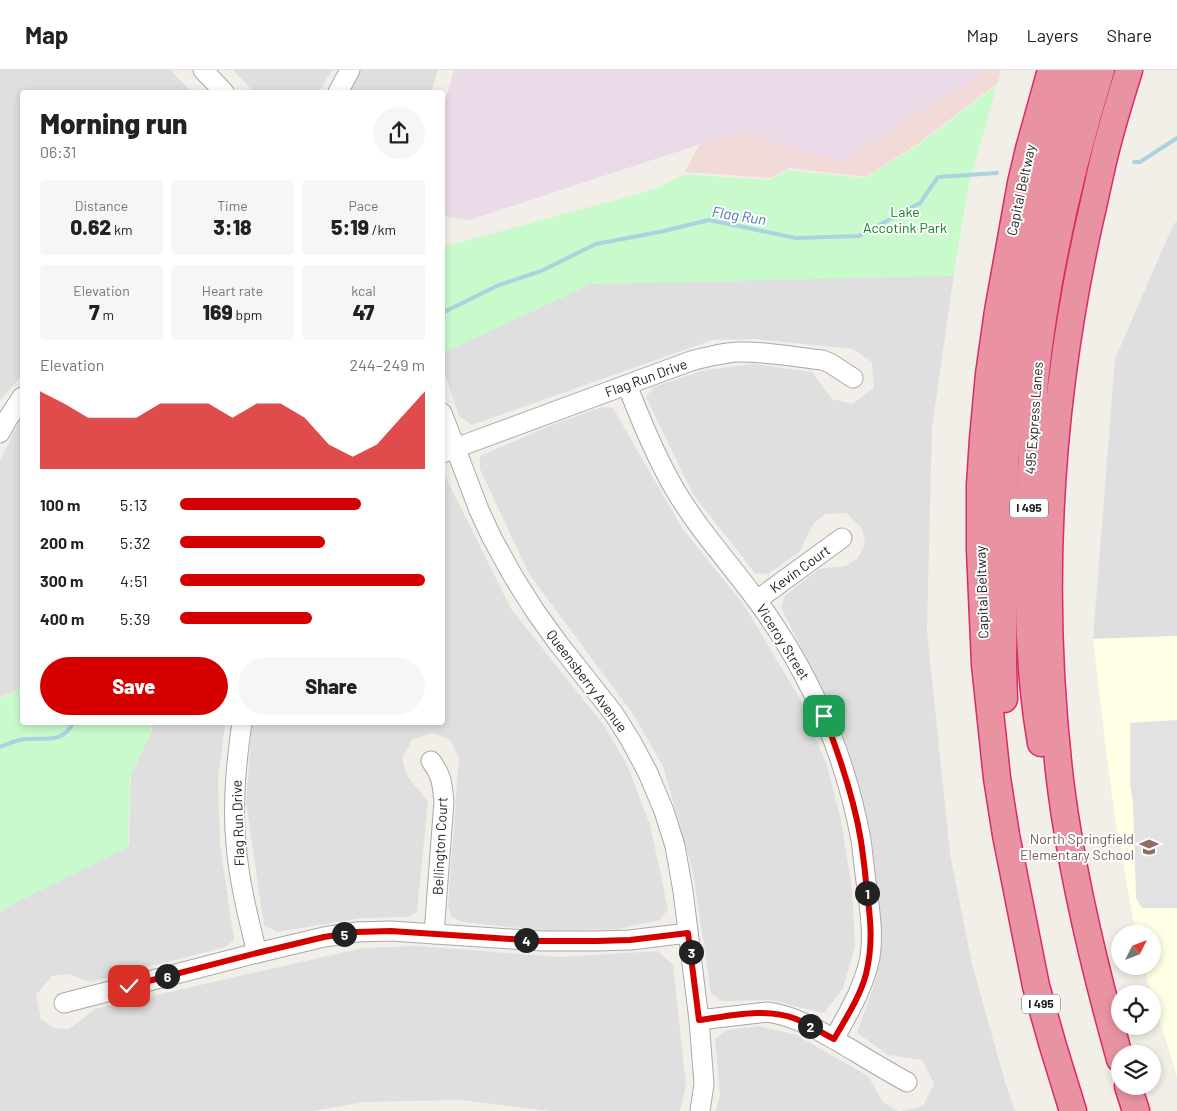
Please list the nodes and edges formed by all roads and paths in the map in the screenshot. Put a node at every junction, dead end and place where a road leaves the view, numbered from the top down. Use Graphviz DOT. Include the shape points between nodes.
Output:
graph roads {
  1 [pos="203,70"];
  2 [pos="350,70"];
  3 [pos="1051,70"];
  4 [pos="1077,70"];
  5 [pos="1101,70"];
  6 [pos="1129,70"];
  7 [pos="222,90"];
  8 [pos="339,90"];
  9 [pos="853,378"];
  10 [pos="627,385"];
  11 [pos="20,400"];
  12 [pos="445,429"];
  13 [pos="0,433"];
  14 [pos="449,451"];
  15 [pos="842,538"];
  16 [pos="757,600"];
  17 [pos="242,725"];
  18 [pos="431,761"];
  19 [pos="1017,895"];
  20 [pos="688,933"];
  21 [pos="434,934"];
  22 [pos="1090,948"];
  23 [pos="257,953"];
  24 [pos="64,1003"];
  25 [pos="699,1020"];
  26 [pos="834,1039"];
  27 [pos="1116,1045"];
  28 [pos="907,1082"];
  29 [pos="1131,1095"];
  30 [pos="700,1111"];
  31 [pos="1073,1111"];
  32 [pos="1136,1111"];
  1 -- 7 [label="street"];
  2 -- 8 [label="street"];
  3 -- 19 [label="highway, Capital Beltway / I 495" via="1021,183 998,311 987,393 980,485 985,664 997,778"];
  4 -- 19 [label="highway, 495 Express Lanes / I 495" via="1034,234 1016,350 1005,463 1004,724"];
  5 -- 22 [label="highway, 495 Express Lanes / I 495" via="1075,161 1044,309 1035,382 1028,574 1037,721"];
  6 -- 22 [label="highway, I 495" via="1108,138 1079,267 1057,418 1048,570 1051,660 1062,789"];
  9 -- 10 [label="street, Flag Run Drive" via="822,360 736,352 691,361"];
  10 -- 14 [label="street, Flag Run Drive"];
  10 -- 16 [label="street, Viceroy Street" via="674,489"];
  11 -- 13 [label="street"];
  12 -- 14 [label="street, Queensberry Avenue"];
  14 -- 20 [label="street, Queensberry Avenue" via="513,576 558,643 614,714 648,773 674,846"];
  15 -- 16 [label="street, Kevin Court"];
  16 -- 26 [label="street, Viceroy Street" via="792,653 824,716 845,775 861,841 871,920 870,954 858,995"];
  17 -- 23 [label="street, Flag Run Drive" via="236,779 236,844"];
  18 -- 21 [label="street, Bellington Court" via="439,773 444,801"];
  19 -- 31 [label="highway, Capital Beltway / I 495" via="1036,986"];
  20 -- 21 [label="street" via="597,941"];
  20 -- 25 [label="street, Queensberry Avenue"];
  21 -- 23 [label="street" via="357,932"];
  22 -- 27 [label="highway, I 495"];
  23 -- 24 [label="street"];
  25 -- 26 [label="street" via="757,1013 777,1014 796,1019"];
  25 -- 30 [label="street, Queensberry Avenue" via="704,1070"];
  26 -- 28 [label="street"];
  29 -- 32 [label="highway"];
}
